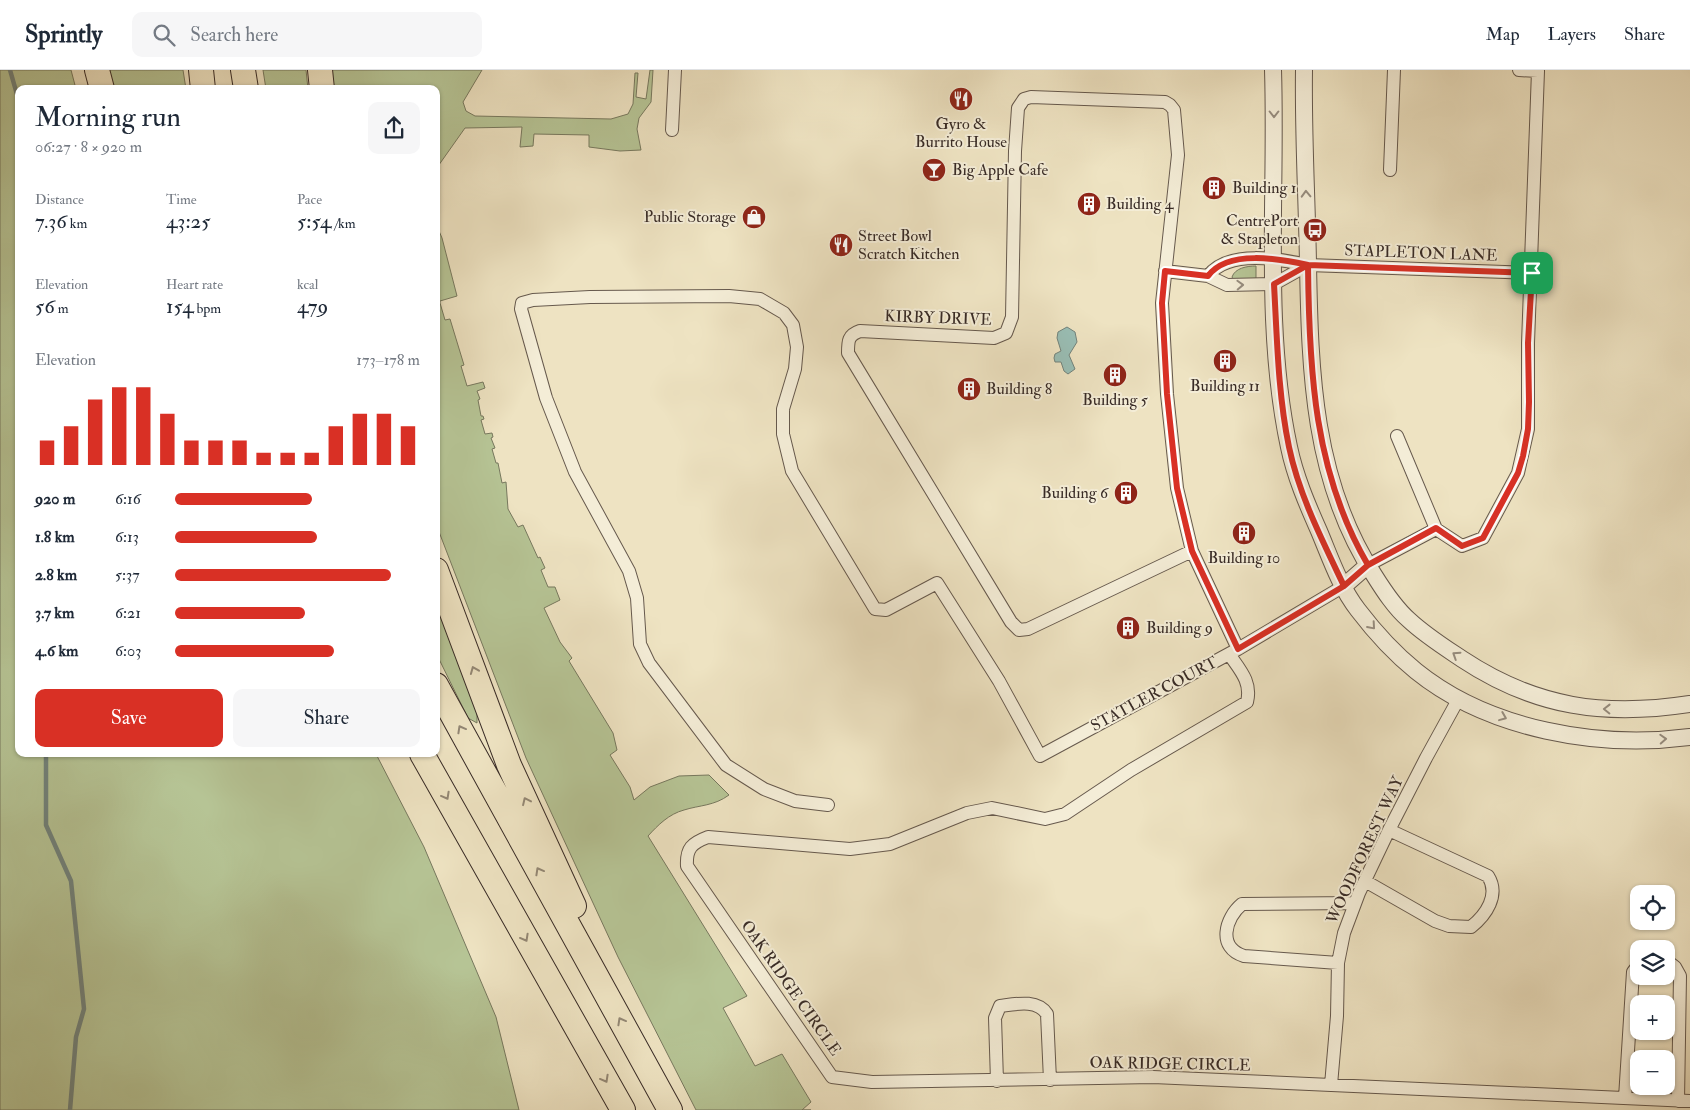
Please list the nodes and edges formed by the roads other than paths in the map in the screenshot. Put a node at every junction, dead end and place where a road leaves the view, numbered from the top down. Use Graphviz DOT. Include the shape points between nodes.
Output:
graph roads {
  1 [pos="201,70"];
  2 [pos="243,70"];
  3 [pos="675,70"];
  4 [pos="1273,70"];
  5 [pos="1304,70"];
  6 [pos="1394,70"];
  7 [pos="1519,70"];
  8 [pos="203,85"];
  9 [pos="245,85"];
  10 [pos="672,130"];
  11 [pos="1390,170"];
  12 [pos="1274,258"];
  13 [pos="1308,265"];
  14 [pos="1165,271"];
  15 [pos="1532,273"];
  16 [pos="1208,276"];
  17 [pos="1274,284"];
  18 [pos="1397,436"];
  19 [pos="1436,528"];
  20 [pos="1192,551"];
  21 [pos="1368,565"];
  22 [pos="440,581"];
  23 [pos="1344,586"];
  24 [pos="1234,651"];
  25 [pos="440,692"];
  26 [pos="1459,698"];
  27 [pos="1690,704"];
  28 [pos="1690,737"];
  29 [pos="424,757"];
  30 [pos="828,805"];
  31 [pos="1389,830"];
  32 [pos="1364,881"];
  33 [pos="1355,903"];
  34 [pos="588,960"];
  35 [pos="1338,963"];
  36 [pos="1675,967"];
  37 [pos="1632,985"];
  38 [pos="1050,1080"];
  39 [pos="997,1081"];
  40 [pos="1331,1085"];
  41 [pos="1625,1098"];
  42 [pos="1684,1101"];
  43 [pos="623,1110"];
  44 [pos="670,1110"];
  1 -- 8 [label="highway"];
  2 -- 9 [label="highway"];
  3 -- 10 [label="street"];
  4 -- 12 [label="street, one-way"];
  13 -- 5 [label="street, one-way"];
  6 -- 11 [label="street"];
  7 -- 15 [label="street" via="1538,71"];
  12 -- 13 [label="street"];
  12 -- 16 [label="street" via="1249,258 1223,265 1213,269"];
  12 -- 17 [label="street"];
  13 -- 15 [label="street, STAPLETON LANE"];
  13 -- 17 [label="street"];
  13 -- 21 [label="street" via="1309,342 1321,444 1332,487"];
  14 -- 16 [label="street"];
  14 -- 20 [label="street, KIRBY DRIVE" via="1162,303 1167,394 1177,488"];
  14 -- 20 [label="street, KIRBY DRIVE" via="1178,155 1176,121 1170,104 1031,97 1024,99 1018,108 1012,317 1006,333 994,338 860,331 849,339 848,353 1019,630 1028,629"];
  15 -- 19 [label="street" via="1528,429 1518,473 1483,538 1462,546"];
  16 -- 17 [label="street, one-way" via="1227,285"];
  17 -- 23 [label="street" via="1281,394 1289,448 1311,512"];
  18 -- 19 [label="street"];
  19 -- 21 [label="street"];
  20 -- 24 [label="street, KIRBY DRIVE"];
  21 -- 23 [label="street, STATLER COURT"];
  27 -- 21 [label="street, one-way" via="1651,710 1590,708 1558,704 1528,693 1477,669 1408,620"];
  34 -- 22 [label="highway, one-way" via="575,908 509,765"];
  23 -- 24 [label="street, STATLER COURT"];
  23 -- 26 [label="street, one-way" via="1357,609 1416,672"];
  24 -- 30 [label="street, STATLER COURT" via="1040,756 999,682 937,583 886,610 874,609 792,471 784,434 784,409 797,347 793,325 784,313 760,299 728,296 590,297 522,303 546,398 575,472 629,571 637,598 640,644 649,663 726,765 764,789 795,800"];
  24 -- 39 [label="street, OAK RIDGE CIRCLE" via="1249,682 1247,702 1130,770 1064,814 1045,819 992,808 967,813 890,844 850,849 708,837 692,843 686,853 687,866 832,1077 872,1082"];
  34 -- 25 [label="highway, one-way"];
  26 -- 28 [label="street, one-way" via="1531,728 1590,739"];
  26 -- 31 [label="street, WOODFOREST WAY"];
  29 -- 43 [label="highway, one-way"];
  31 -- 32 [label="street, WOODFOREST WAY"];
  31 -- 32 [label="street" via="1488,876 1492,889 1484,916 1471,927 1449,926"];
  32 -- 33 [label="street, WOODFOREST WAY"];
  33 -- 35 [label="street, WOODFOREST WAY"];
  33 -- 35 [label="street" via="1242,904 1228,923 1227,937 1235,954"];
  44 -- 34 [label="highway, one-way"];
  35 -- 40 [label="street, WOODFOREST WAY"];
  36 -- 42 [label="street" via="1680,976"];
  37 -- 41 [label="street"];
  38 -- 39 [label="street, OAK RIDGE CIRCLE"];
  38 -- 39 [label="street" via="1047,1014 1037,1005 1020,1003 1000,1006 995,1018"];
  38 -- 40 [label="street, OAK RIDGE CIRCLE" via="1153,1077"];
  40 -- 41 [label="street, OAK RIDGE CIRCLE"];
  41 -- 42 [label="street, OAK RIDGE CIRCLE"];
}
